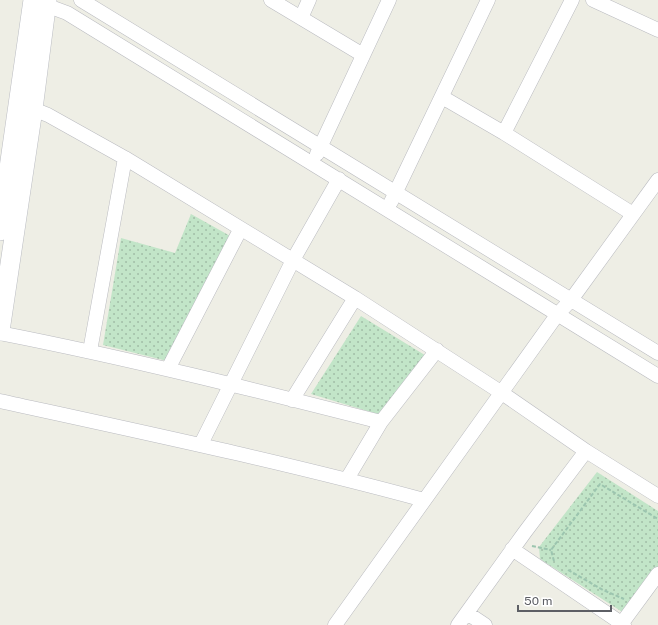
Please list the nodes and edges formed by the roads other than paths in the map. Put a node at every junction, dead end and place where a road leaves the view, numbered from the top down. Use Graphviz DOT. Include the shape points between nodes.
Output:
graph roads {
  1 [pos="81,0"];
  2 [pos="271,0"];
  3 [pos="309,0"];
  4 [pos="389,0"];
  5 [pos="488,0"];
  6 [pos="572,0"];
  7 [pos="593,0"];
  8 [pos="40,1"];
  9 [pos="301,18"];
  10 [pos="658,30"];
  11 [pos="363,55"];
  12 [pos="442,97"];
  13 [pos="33,110"];
  14 [pos="504,133"];
  15 [pos="321,146"];
  16 [pos="125,158"];
  17 [pos="312,163"];
  18 [pos="338,179"];
  19 [pos="658,180"];
  20 [pos="395,193"];
  21 [pos="387,209"];
  22 [pos="10,213"];
  23 [pos="633,214"];
  24 [pos="240,230"];
  25 [pos="0,231"];
  26 [pos="293,260"];
  27 [pos="355,298"];
  28 [pos="571,300"];
  29 [pos="557,315"];
  30 [pos="0,332"];
  31 [pos="437,350"];
  32 [pos="90,351"];
  33 [pos="658,353"];
  34 [pos="168,368"];
  35 [pos="658,376"];
  36 [pos="230,384"];
  37 [pos="502,393"];
  38 [pos="292,400"];
  39 [pos="0,401"];
  40 [pos="381,422"];
  41 [pos="201,444"];
  42 [pos="586,451"];
  43 [pos="347,479"];
  44 [pos="658,496"];
  45 [pos="424,500"];
  46 [pos="515,546"];
  47 [pos="658,574"];
  48 [pos="467,613"];
  49 [pos="623,624"];
  50 [pos="335,625"];
  51 [pos="458,625"];
  52 [pos="485,625"];
  1 -- 15 [label="street"];
  2 -- 9 [label="street"];
  3 -- 9 [label="street"];
  4 -- 11 [label="street"];
  5 -- 12 [label="street"];
  6 -- 14 [label="street"];
  7 -- 10 [label="street"];
  8 -- 13 [label="street"];
  8 -- 17 [label="street" via="67,13"];
  8 -- 22 [label="street"];
  9 -- 11 [label="street"];
  11 -- 15 [label="street"];
  12 -- 14 [label="street"];
  12 -- 20 [label="street"];
  13 -- 16 [label="street" via="48,115"];
  13 -- 22 [label="street"];
  14 -- 23 [label="street"];
  15 -- 17 [label="street"];
  15 -- 20 [label="street"];
  16 -- 24 [label="street"];
  16 -- 32 [label="street"];
  17 -- 18 [label="street"];
  18 -- 21 [label="street"];
  18 -- 26 [label="street"];
  19 -- 23 [label="street"];
  20 -- 21 [label="street"];
  20 -- 28 [label="street"];
  21 -- 29 [label="street"];
  22 -- 25 [label="street"];
  22 -- 30 [label="street"];
  23 -- 28 [label="street"];
  24 -- 26 [label="street"];
  24 -- 34 [label="street"];
  26 -- 27 [label="street"];
  26 -- 36 [label="street"];
  27 -- 31 [label="street"];
  27 -- 38 [label="street"];
  28 -- 29 [label="street"];
  28 -- 33 [label="street"];
  29 -- 35 [label="street"];
  29 -- 37 [label="street"];
  30 -- 32 [label="street"];
  31 -- 37 [label="street"];
  31 -- 40 [label="street"];
  32 -- 34 [label="street"];
  34 -- 36 [label="street"];
  36 -- 38 [label="street"];
  36 -- 41 [label="street"];
  37 -- 42 [label="street"];
  37 -- 45 [label="street"];
  38 -- 40 [label="street"];
  39 -- 41 [label="street"];
  40 -- 43 [label="street"];
  41 -- 43 [label="street"];
  42 -- 44 [label="street"];
  42 -- 46 [label="street"];
  43 -- 45 [label="street"];
  45 -- 50 [label="street"];
  46 -- 48 [label="street"];
  46 -- 49 [label="street"];
  47 -- 49 [label="street"];
  48 -- 51 [label="street"];
  48 -- 52 [label="street"];
}
